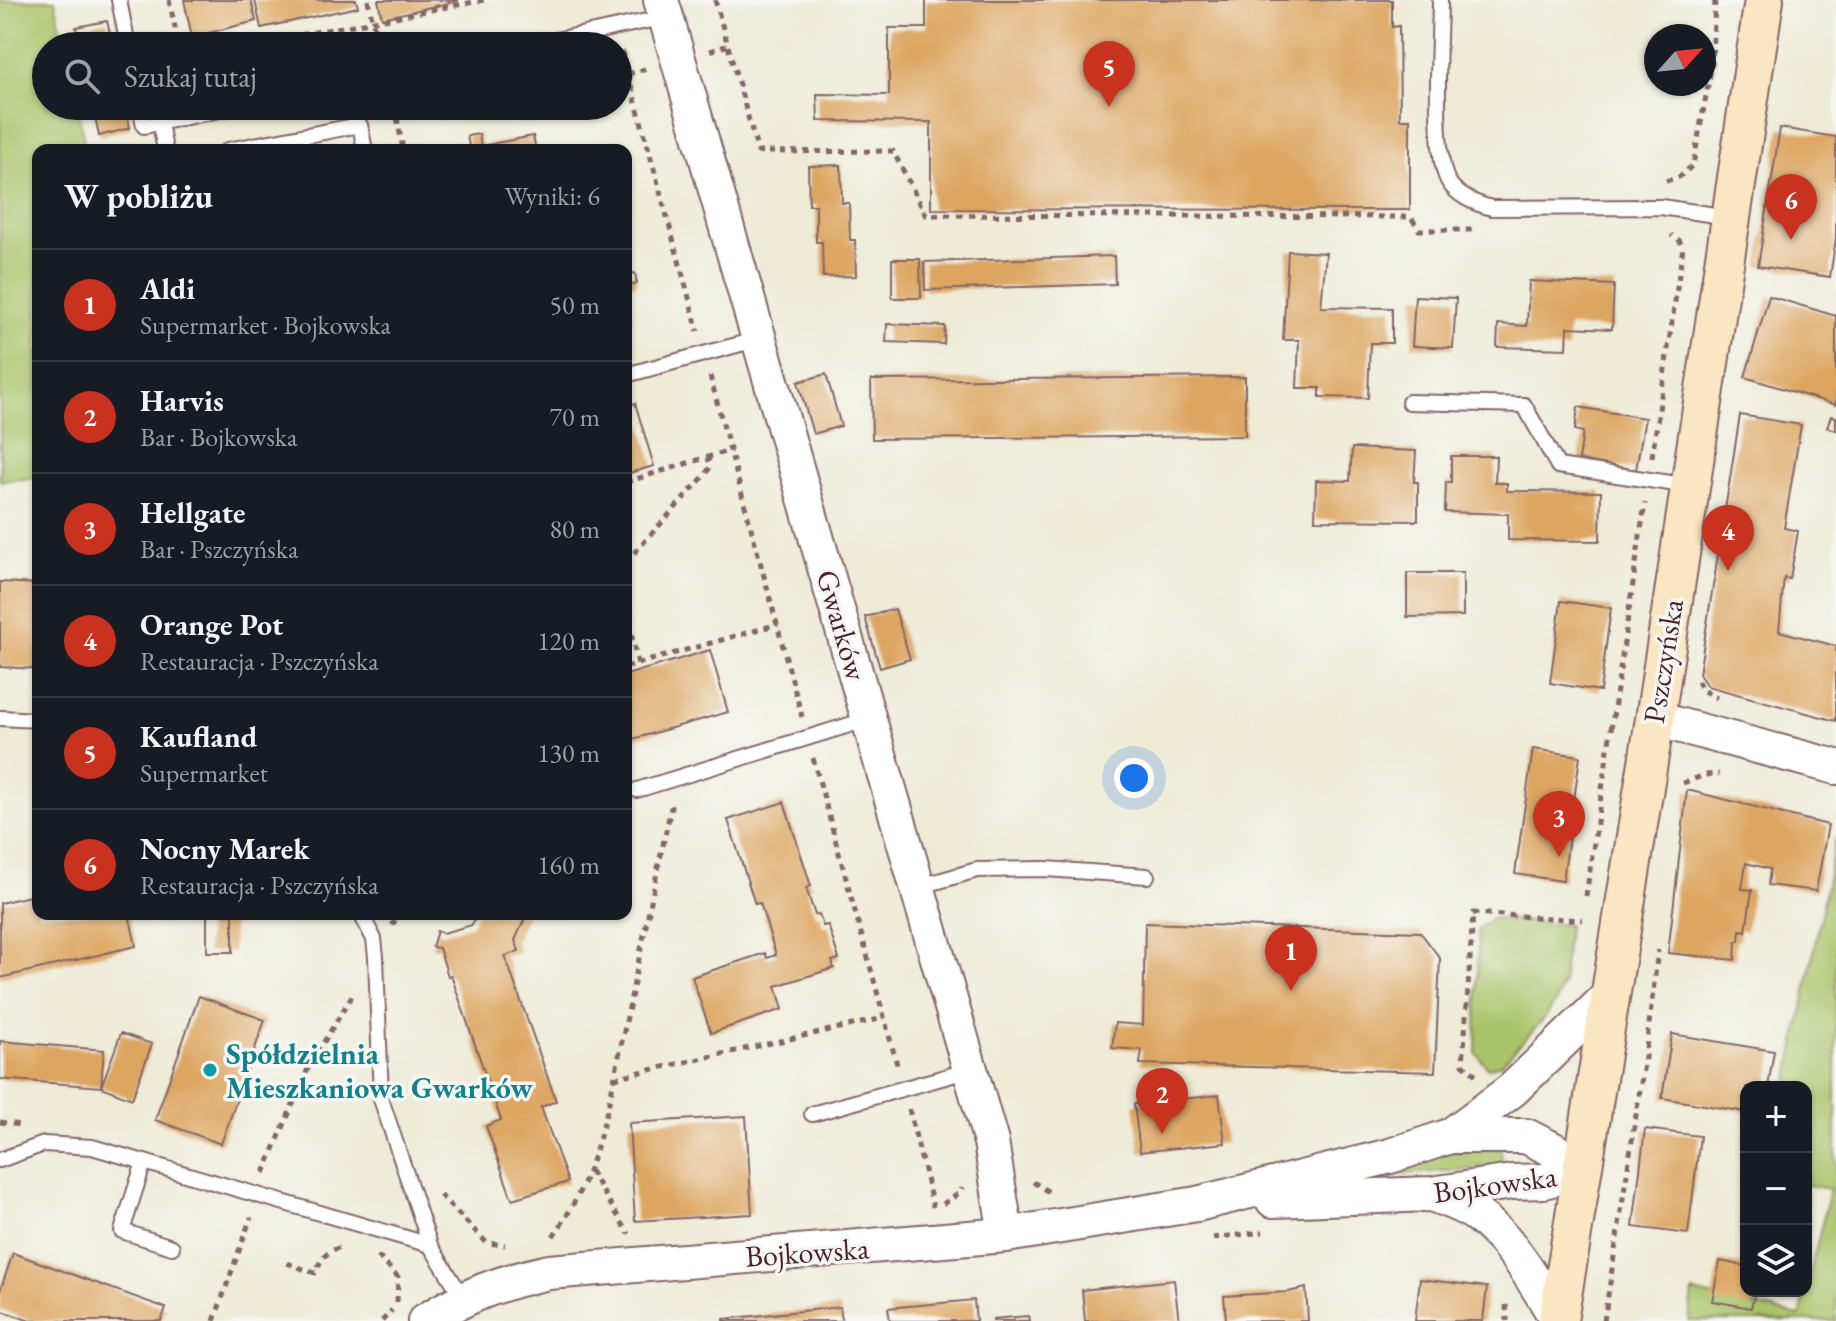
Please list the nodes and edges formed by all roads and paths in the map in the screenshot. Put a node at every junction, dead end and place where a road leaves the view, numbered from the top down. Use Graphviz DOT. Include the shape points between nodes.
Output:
graph roads {
  1 [pos="119,0"];
  2 [pos="169,0"];
  3 [pos="368,0"];
  4 [pos="484,0"];
  5 [pos="715,0"];
  6 [pos="1440,0"];
  7 [pos="1715,0"];
  8 [pos="1764,0"];
  9 [pos="664,9"];
  10 [pos="373,23"];
  11 [pos="616,28"];
  12 [pos="125,32"];
  13 [pos="176,32"];
  14 [pos="322,32"];
  15 [pos="375,32"];
  16 [pos="596,32"];
  17 [pos="617,32"];
  18 [pos="632,87"];
  19 [pos="143,120"];
  20 [pos="174,120"];
  21 [pos="398,120"];
  22 [pos="160,123"];
  23 [pos="164,144"];
  24 [pos="260,144"];
  25 [pos="364,144"];
  26 [pos="402,144"];
  27 [pos="1661,207"];
  28 [pos="1730,217"];
  29 [pos="1480,230"];
  30 [pos="759,339"];
  31 [pos="704,354"];
  32 [pos="632,373"];
  33 [pos="1409,402"];
  34 [pos="731,450"];
  35 [pos="708,457"];
  36 [pos="632,480"];
  37 [pos="1648,481"];
  38 [pos="1689,486"];
  39 [pos="632,555"];
  40 [pos="778,624"];
  41 [pos="632,638"];
  42 [pos="638,664"];
  43 [pos="632,666"];
  44 [pos="1695,675"];
  45 [pos="1725,702"];
  46 [pos="0,718"];
  47 [pos="869,718"];
  48 [pos="1655,719"];
  49 [pos="32,720"];
  50 [pos="807,738"];
  51 [pos="1836,767"];
  52 [pos="1707,769"];
  53 [pos="637,790"];
  54 [pos="1676,793"];
  55 [pos="671,808"];
  56 [pos="1147,876"];
  57 [pos="918,887"];
  58 [pos="364,920"];
  59 [pos="385,920"];
  60 [pos="1583,920"];
  61 [pos="1580,935"];
  62 [pos="1658,949"];
  63 [pos="376,957"];
  64 [pos="1609,996"];
  65 [pos="884,1018"];
  66 [pos="1463,1064"];
  67 [pos="970,1070"];
  68 [pos="614,1078"];
  69 [pos="904,1088"];
  70 [pos="812,1114"];
  71 [pos="1450,1136"];
  72 [pos="0,1159"];
  73 [pos="144,1162"];
  74 [pos="589,1170"];
  75 [pos="1581,1171"];
  76 [pos="1025,1176"];
  77 [pos="965,1182"];
  78 [pos="434,1187"];
  79 [pos="1064,1190"];
  80 [pos="1431,1194"];
  81 [pos="259,1195"];
  82 [pos="1197,1204"];
  83 [pos="934,1206"];
  84 [pos="923,1209"];
  85 [pos="1006,1235"];
  86 [pos="615,1236"];
  87 [pos="562,1240"];
  88 [pos="352,1245"];
  89 [pos="430,1245"];
  90 [pos="510,1245"];
  91 [pos="172,1247"];
  92 [pos="376,1255"];
  93 [pos="287,1263"];
  94 [pos="463,1298"];
  95 [pos="411,1313"];
  96 [pos="1558,1320"];
  97 [pos="214,1321"];
  98 [pos="1604,1321"];
  1 -- 12 [label="lane"];
  2 -- 13 [label="path"];
  3 -- 10 [label="path"];
  4 -- 10 [label="path"];
  5 -- 29 [label="path" via="758,152 893,151 926,215 1411,217 1419,230"];
  6 -- 27 [label="lane" via="1440,153 1449,183 1471,202 1492,208"];
  7 -- 27 [label="path" via="1712,64 1693,165 1662,183"];
  8 -- 28 [label="main road, Pszczyńska"];
  9 -- 11 [label="lane, Gwarków"];
  9 -- 30 [label="street, Gwarków"];
  10 -- 14 [label="path"];
  10 -- 15 [label="path"];
  11 -- 16 [label="lane, Gwarków"];
  11 -- 17 [label="path"];
  18 -- 31 [label="path"];
  19 -- 22 [label="lane" via="144,126"];
  20 -- 22 [label="lane"];
  21 -- 26 [label="path"];
  22 -- 23 [label="lane"];
  24 -- 25 [label="lane" via="360,125"];
  27 -- 28 [label="lane"];
  27 -- 37 [label="path" via="1662,231 1683,247"];
  28 -- 38 [label="main road, Pszczyńska"];
  30 -- 31 [label="lane"];
  30 -- 47 [label="street, Gwarków"];
  31 -- 32 [label="lane"];
  31 -- 34 [label="path"];
  33 -- 37 [label="lane" via="1524,405 1558,466"];
  34 -- 35 [label="path"];
  34 -- 40 [label="path"];
  35 -- 36 [label="path"];
  35 -- 39 [label="path" via="706,474"];
  37 -- 38 [label="lane"];
  37 -- 60 [label="path"];
  38 -- 48 [label="main road, Pszczyńska"];
  40 -- 42 [label="path"];
  40 -- 50 [label="path"];
  41 -- 42 [label="path"];
  42 -- 43 [label="path"];
  44 -- 45 [label="path" via="1702,690"];
  46 -- 49 [label="lane"];
  47 -- 50 [label="lane"];
  47 -- 57 [label="street, Gwarków"];
  48 -- 51 [label="street"];
  48 -- 64 [label="main road, Pszczyńska"];
  50 -- 53 [label="lane"];
  50 -- 65 [label="path"];
  52 -- 54 [label="path"];
  55 -- 68 [label="path"];
  56 -- 57 [label="lane" via="977,870"];
  57 -- 67 [label="street, Gwarków"];
  58 -- 63 [label="lane"];
  59 -- 63 [label="path" via="390,928"];
  60 -- 61 [label="path"];
  60 -- 66 [label="path" via="1473,913"];
  62 -- 98 [label="path"];
  63 -- 81 [label="path" via="309,1066"];
  63 -- 89 [label="lane" via="381,1099"];
  64 -- 71 [label="street" via="1512,1090"];
  64 -- 75 [label="main road, Pszczyńska"];
  65 -- 68 [label="path"];
  65 -- 69 [label="path"];
  67 -- 69 [label="lane"];
  67 -- 85 [label="street, Gwarków" via="991,1142"];
  68 -- 74 [label="path"];
  69 -- 70 [label="lane"];
  69 -- 83 [label="path"];
  71 -- 75 [label="street, Bojkowska" via="1526,1136"];
  71 -- 82 [label="street, Bojkowska"];
  72 -- 73 [label="lane" via="44,1144 92,1147"];
  73 -- 81 [label="lane"];
  73 -- 91 [label="lane" via="122,1231"];
  74 -- 86 [label="path" via="629,1234"];
  74 -- 87 [label="path" via="550,1240"];
  75 -- 80 [label="street, Bojkowska" via="1544,1181"];
  75 -- 96 [label="main road, Pszczyńska"];
  76 -- 79 [label="path" via="1049,1192"];
  77 -- 83 [label="path" via="961,1192"];
  78 -- 90 [label="path" via="487,1243"];
  80 -- 82 [label="street, Bojkowska"];
  80 -- 96 [label="street" via="1475,1213 1502,1237"];
  81 -- 89 [label="lane"];
  81 -- 97 [label="path"];
  82 -- 85 [label="street, Bojkowska"];
  83 -- 84 [label="path"];
  85 -- 94 [label="street, Bojkowska" via="549,1272"];
  88 -- 93 [label="path" via="332,1249 315,1273"];
  89 -- 94 [label="lane"];
  92 -- 95 [label="path" via="398,1277"];
  94 -- 95 [label="street, Bojkowska"];
}
